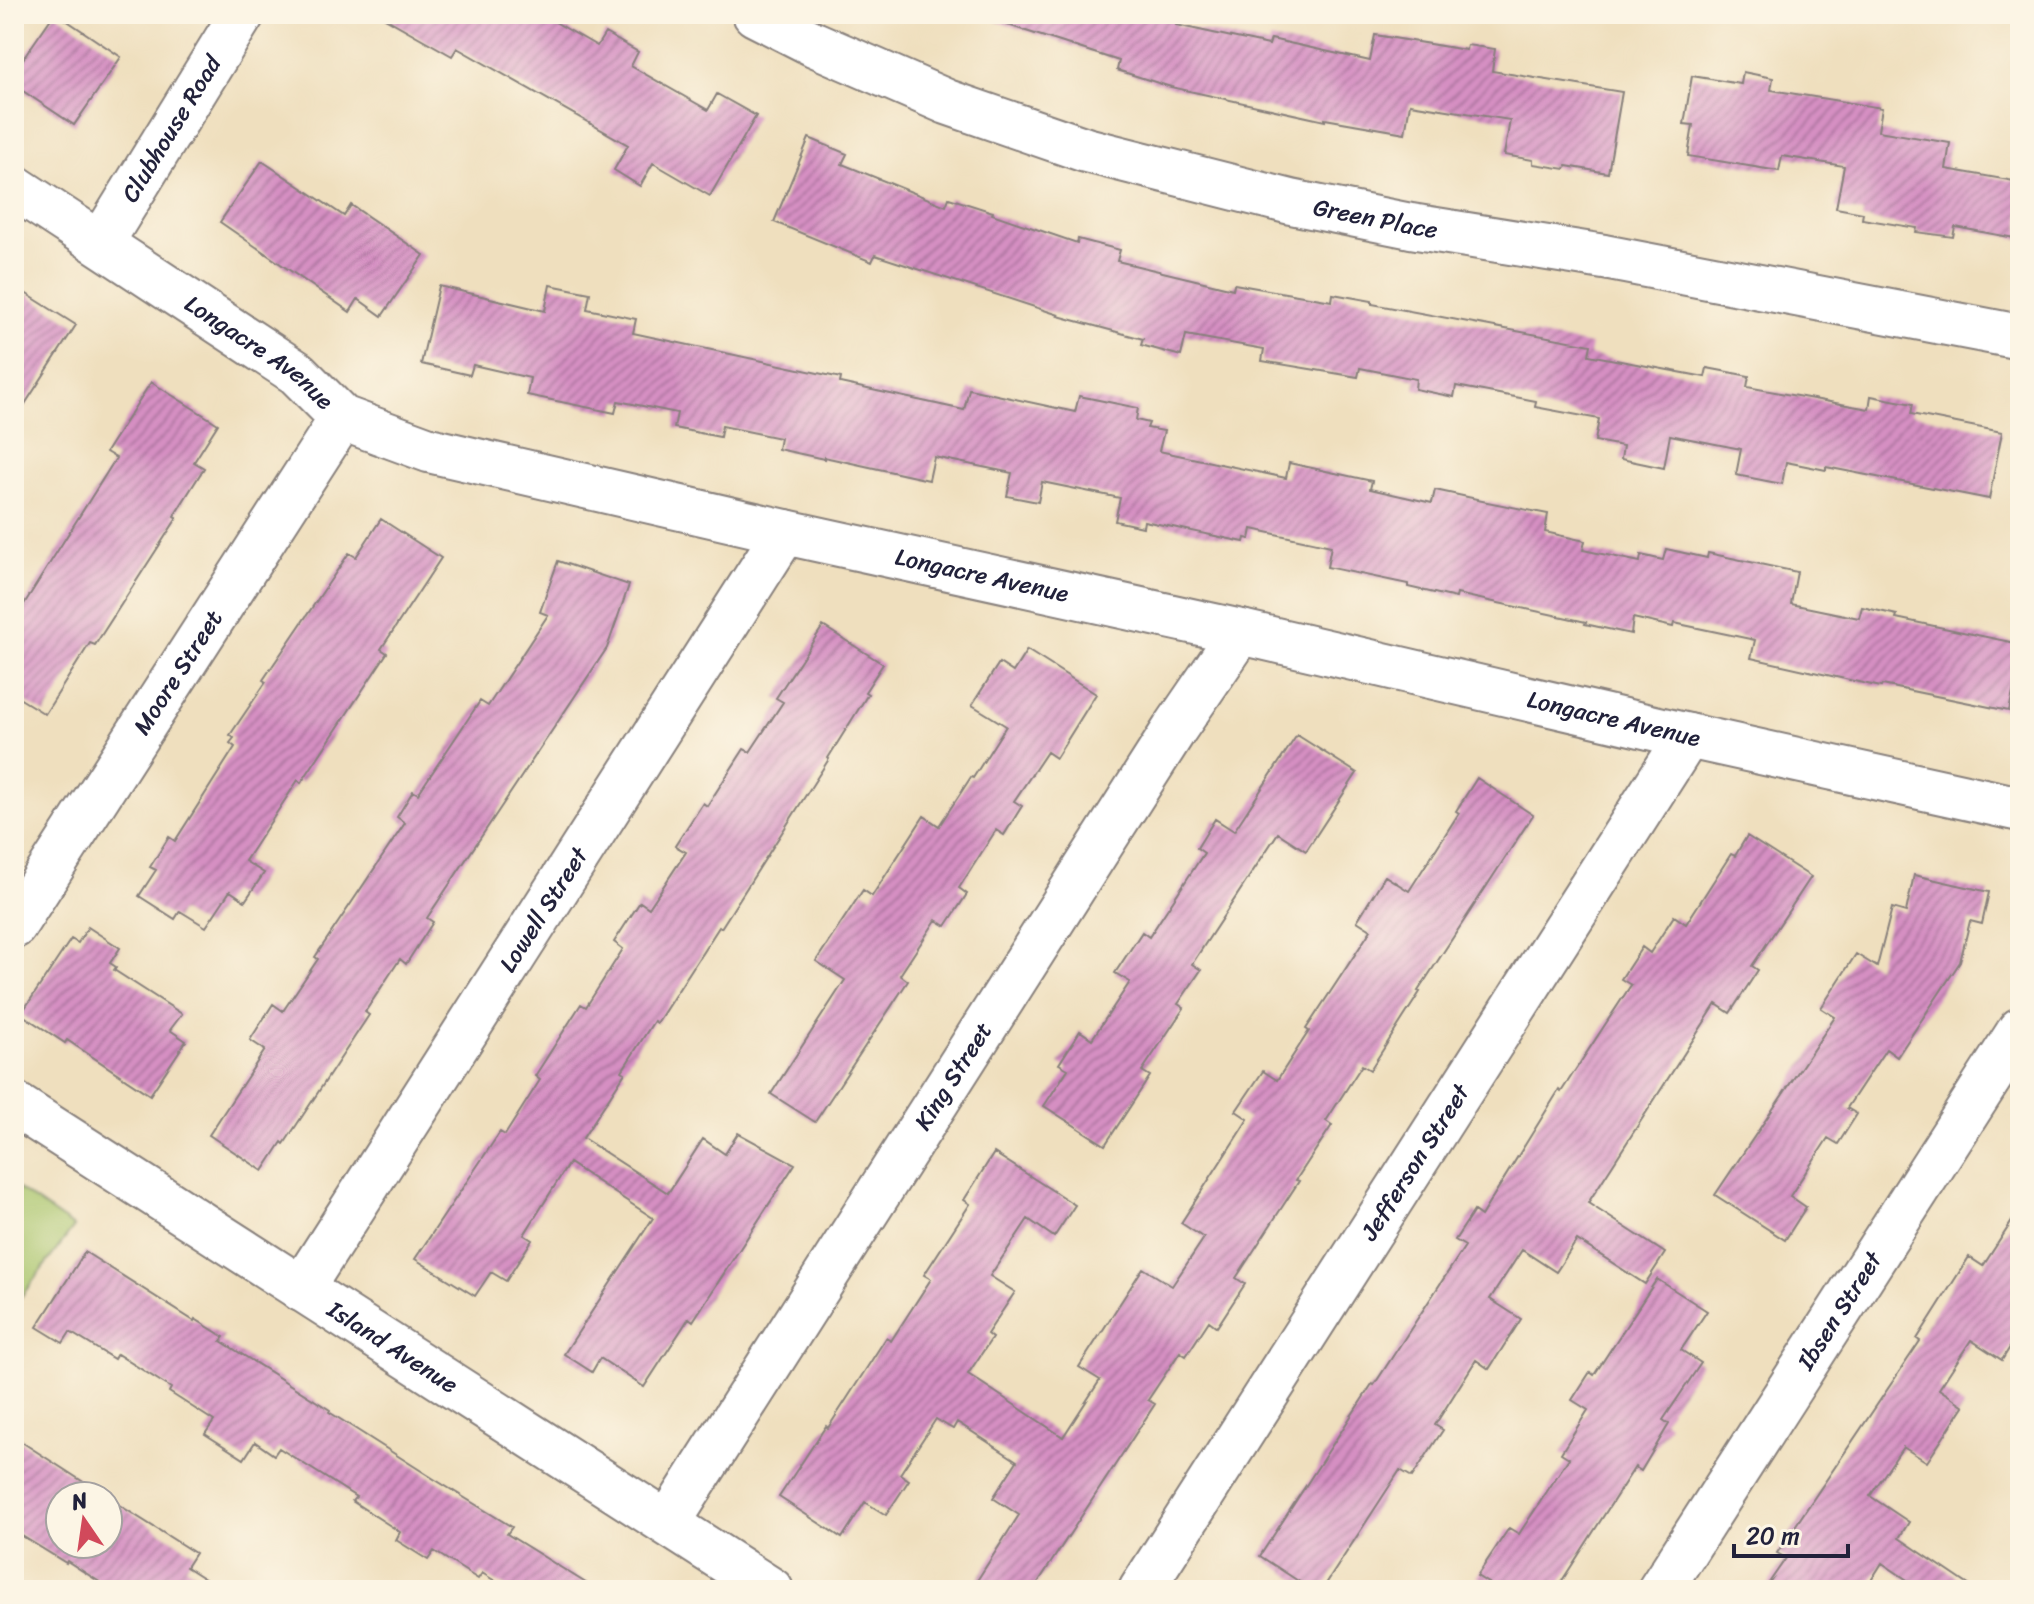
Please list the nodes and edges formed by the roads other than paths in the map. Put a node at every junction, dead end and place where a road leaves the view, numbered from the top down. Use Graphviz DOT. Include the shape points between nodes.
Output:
graph roads {
  1 [pos="242,14"];
  2 [pos="755,14"];
  3 [pos="14,187"];
  4 [pos="101,243"];
  5 [pos="2020,337"];
  6 [pos="342,418"];
  7 [pos="785,532"];
  8 [pos="1241,632"];
  9 [pos="1688,736"];
  10 [pos="2020,809"];
  11 [pos="14,926"];
  12 [pos="2020,1030"];
  13 [pos="14,1104"];
  14 [pos="301,1289"];
  15 [pos="668,1523"];
  16 [pos="771,1590"];
  17 [pos="1141,1590"];
  18 [pos="1660,1590"];
  1 -- 4 [label="street, Clubhouse Road"];
  2 -- 5 [label="street, Green Place" via="947,102 1101,154 1411,226 1604,257"];
  3 -- 4 [label="street, Longacre Avenue"];
  4 -- 6 [label="street, Longacre Avenue" via="297,373"];
  6 -- 7 [label="street, Longacre Avenue" via="429,450"];
  6 -- 11 [label="street, Moore Street"];
  7 -- 8 [label="street, Longacre Avenue"];
  7 -- 14 [label="street, Lowell Street"];
  8 -- 9 [label="street, Longacre Avenue"];
  8 -- 15 [label="street, King Street"];
  9 -- 10 [label="street, Longacre Avenue"];
  9 -- 17 [label="street, Jefferson Street"];
  12 -- 18 [label="street, Ibsen Street"];
  13 -- 14 [label="street, Island Avenue"];
  14 -- 15 [label="street, Island Avenue"];
  15 -- 16 [label="street, Island Avenue"];
}
